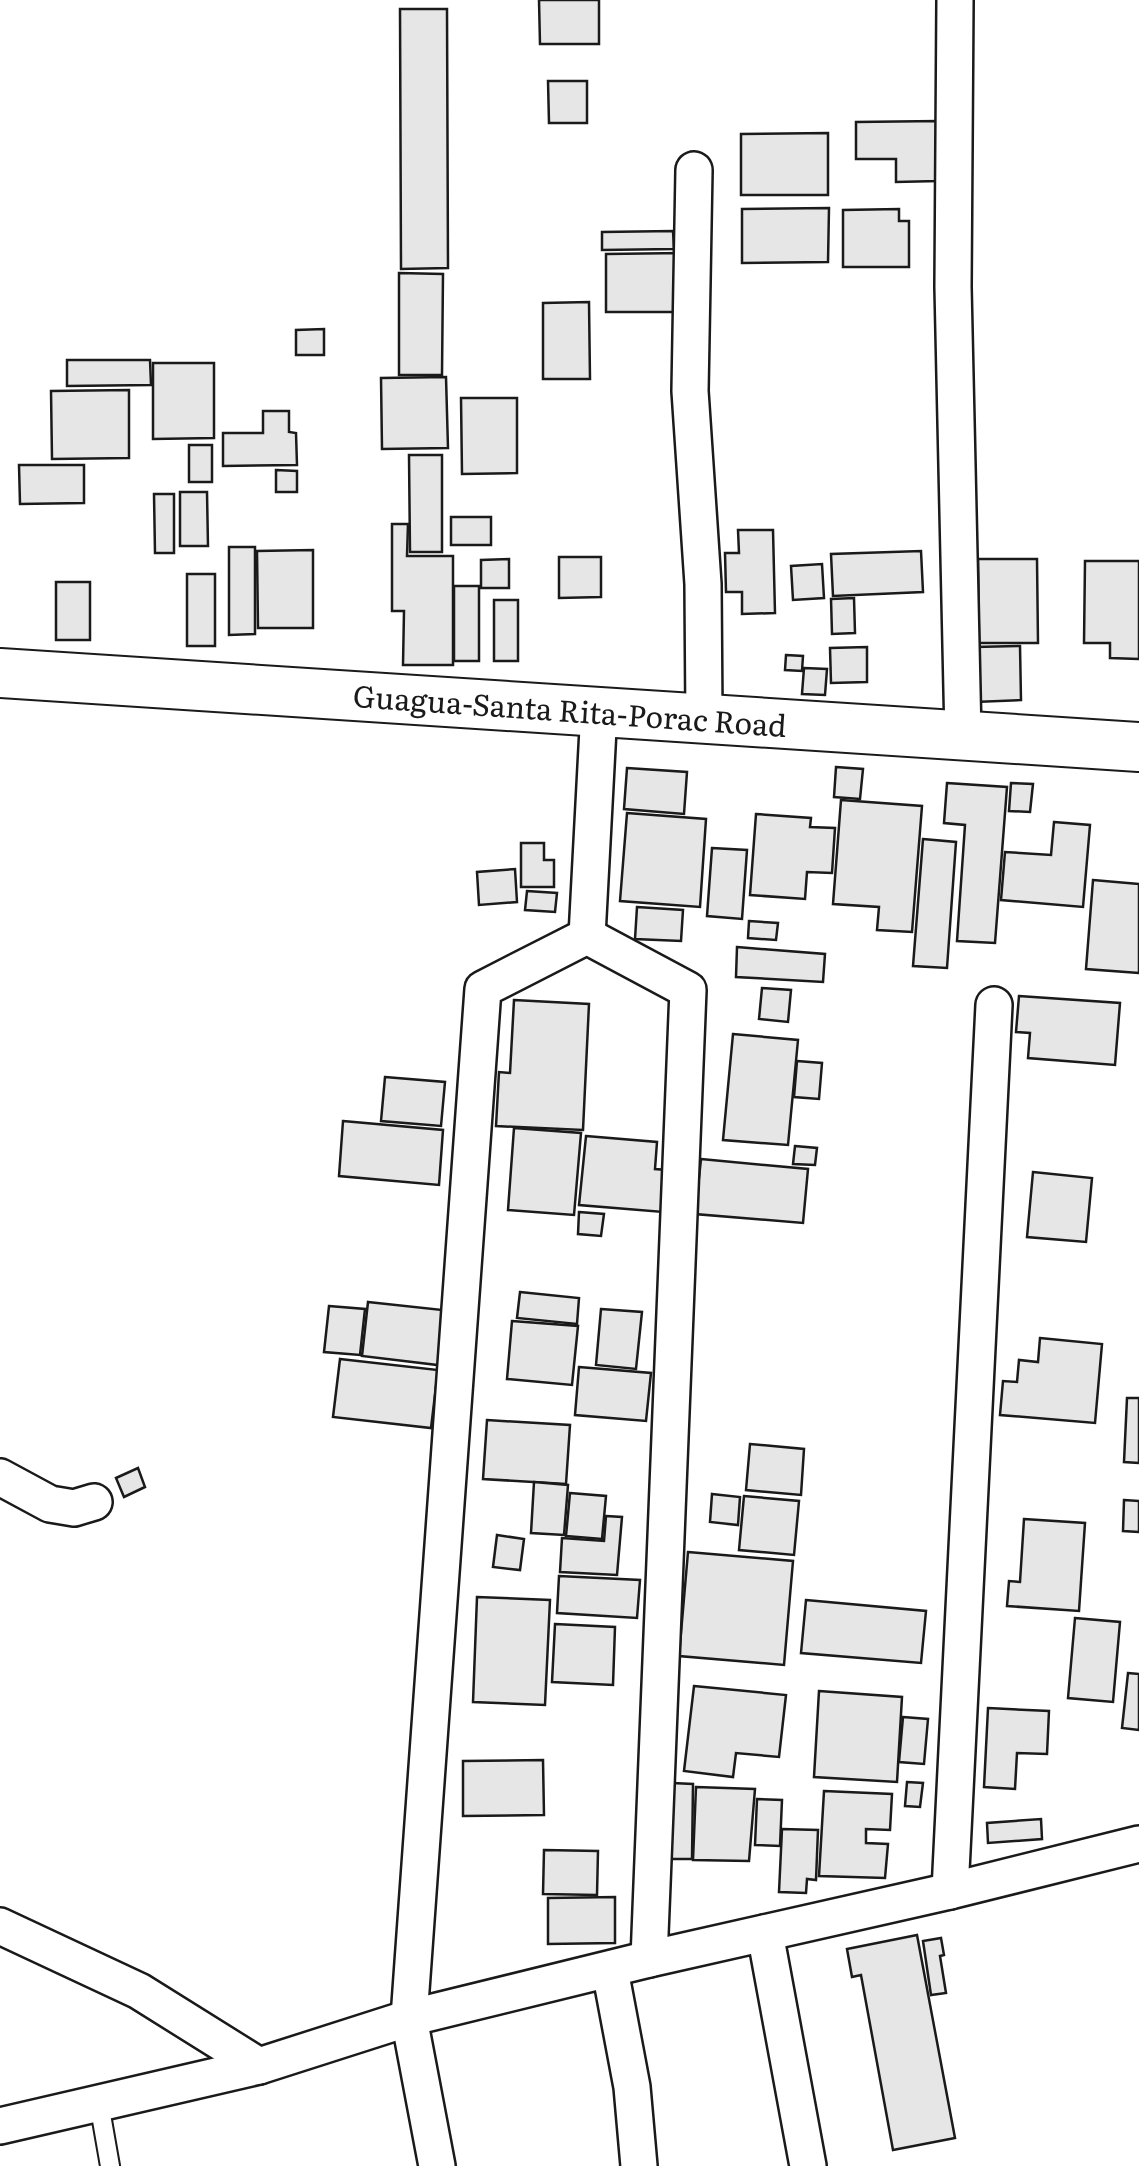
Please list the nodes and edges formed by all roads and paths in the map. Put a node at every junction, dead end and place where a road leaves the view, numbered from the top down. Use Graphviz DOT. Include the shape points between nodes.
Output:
graph roads {
  1 [pos="955,0"];
  2 [pos="694,170"];
  3 [pos="0,673"];
  4 [pos="599,710"];
  5 [pos="704,718"];
  6 [pos="963,735"];
  7 [pos="1139,746"];
  8 [pos="587,936"];
  9 [pos="994,1005"];
  10 [pos="0,1477"];
  11 [pos="94,1502"];
  12 [pos="1139,1844"];
  13 [pos="950,1891"];
  14 [pos="0,1926"];
  15 [pos="765,1933"];
  16 [pos="650,1959"];
  17 [pos="610,1970"];
  18 [pos="410,2018"];
  19 [pos="259,2066"];
  20 [pos="99,2103"];
  21 [pos="0,2126"];
  22 [pos="110,2166"];
  23 [pos="437,2166"];
  24 [pos="640,2166"];
  25 [pos="808,2166"];
  1 -- 6 [label="street" via="953,287"];
  2 -- 5 [label="street" via="690,392 704,584"];
  3 -- 4 [label="main road, Guagua-Santa Rita-Porac Road"];
  4 -- 5 [label="main road, Guagua-Santa Rita-Porac Road"];
  4 -- 8 [label="street"];
  5 -- 6 [label="main road, Guagua-Santa Rita-Porac Road"];
  6 -- 7 [label="main road, Guagua-Santa Rita-Porac Road"];
  8 -- 16 [label="street" via="688,990"];
  8 -- 18 [label="street" via="483,989"];
  9 -- 13 [label="street"];
  10 -- 11 [label="street" via="50,1504 74,1508"];
  12 -- 13 [label="street"];
  13 -- 15 [label="street"];
  14 -- 19 [label="street" via="138,1991"];
  15 -- 16 [label="street"];
  15 -- 25 [label="street"];
  16 -- 17 [label="street"];
  17 -- 18 [label="street"];
  17 -- 24 [label="street"];
  18 -- 19 [label="street"];
  18 -- 23 [label="street"];
  19 -- 20 [label="street"];
  20 -- 21 [label="street"];
  20 -- 22 [label="lane"];
}
